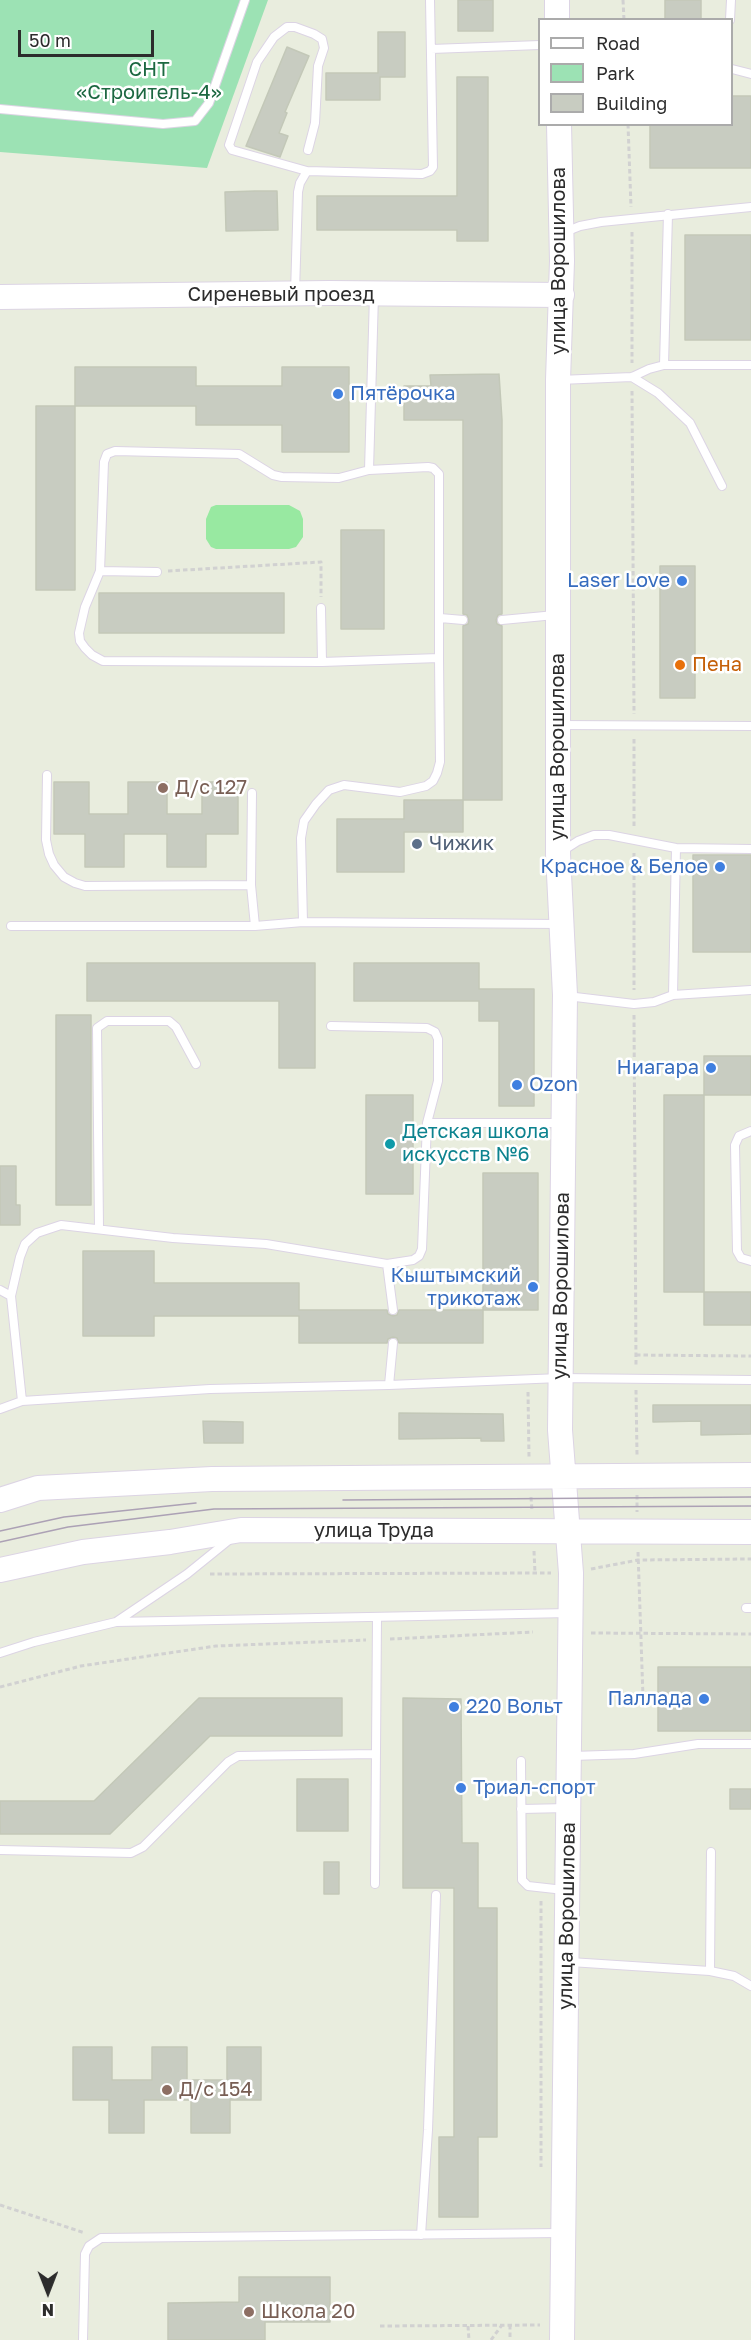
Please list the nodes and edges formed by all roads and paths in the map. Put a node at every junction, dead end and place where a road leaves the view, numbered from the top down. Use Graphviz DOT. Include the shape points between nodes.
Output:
graph roads {
  1 [pos="245,0"];
  2 [pos="430,0"];
  3 [pos="558,0"];
  4 [pos="623,0"];
  5 [pos="731,0"];
  6 [pos="557,18"];
  7 [pos="624,18"];
  8 [pos="730,18"];
  9 [pos="538,45"];
  10 [pos="431,49"];
  11 [pos="733,69"];
  12 [pos="751,74"];
  13 [pos="0,110"];
  14 [pos="559,126"];
  15 [pos="628,126"];
  16 [pos="308,150"];
  17 [pos="308,171"];
  18 [pos="751,207"];
  19 [pos="668,214"];
  20 [pos="632,218"];
  21 [pos="561,234"];
  22 [pos="295,294"];
  23 [pos="374,294"];
  24 [pos="562,295"];
  25 [pos="0,297"];
  26 [pos="664,365"];
  27 [pos="751,365"];
  28 [pos="632,377"];
  29 [pos="558,380"];
  30 [pos="369,470"];
  31 [pos="722,486"];
  32 [pos="100,571"];
  33 [pos="157,572"];
  34 [pos="321,608"];
  35 [pos="558,614"];
  36 [pos="440,618"];
  37 [pos="463,620"];
  38 [pos="502,620"];
  39 [pos="439,658"];
  40 [pos="322,662"];
  41 [pos="558,725"];
  42 [pos="634,725"];
  43 [pos="751,726"];
  44 [pos="46,776"];
  45 [pos="252,794"];
  46 [pos="634,839"];
  47 [pos="676,848"];
  48 [pos="751,849"];
  49 [pos="558,854"];
  50 [pos="251,885"];
  51 [pos="303,922"];
  52 [pos="560,924"];
  53 [pos="11,926"];
  54 [pos="255,926"];
  55 [pos="751,990"];
  56 [pos="565,995"];
  57 [pos="673,995"];
  58 [pos="634,1004"];
  59 [pos="331,1026"];
  60 [pos="196,1064"];
  61 [pos="427,1123"];
  62 [pos="563,1123"];
  63 [pos="751,1131"];
  64 [pos="99,1228"];
  65 [pos="751,1262"];
  66 [pos="387,1264"];
  67 [pos="0,1290"];
  68 [pos="11,1296"];
  69 [pos="393,1310"];
  70 [pos="393,1343"];
  71 [pos="636,1355"];
  72 [pos="751,1356"];
  73 [pos="560,1378"];
  74 [pos="636,1378"];
  75 [pos="751,1380"];
  76 [pos="528,1381"];
  77 [pos="389,1385"];
  78 [pos="22,1401"];
  79 [pos="0,1409"];
  80 [pos="529,1454"];
  81 [pos="751,1475"];
  82 [pos="563,1476"];
  83 [pos="637,1476"];
  84 [pos="0,1500"];
  85 [pos="241,1530"];
  86 [pos="751,1532"];
  87 [pos="568,1533"];
  88 [pos="637,1533"];
  89 [pos="751,1559"];
  90 [pos="638,1560"];
  91 [pos="0,1570"];
  92 [pos="571,1573"];
  93 [pos="187,1574"];
  94 [pos="570,1613"];
  95 [pos="377,1617"];
  96 [pos="116,1622"];
  97 [pos="533,1632"];
  98 [pos="641,1632"];
  99 [pos="591,1633"];
  100 [pos="751,1634"];
  101 [pos="377,1639"];
  102 [pos="0,1653"];
  103 [pos="0,1687"];
  104 [pos="643,1697"];
  105 [pos="751,1744"];
  106 [pos="376,1754"];
  107 [pos="569,1756"];
  108 [pos="521,1761"];
  109 [pos="568,1808"];
  110 [pos="521,1809"];
  111 [pos="0,1850"];
  112 [pos="711,1852"];
  113 [pos="375,1884"];
  114 [pos="541,1888"];
  115 [pos="567,1890"];
  116 [pos="436,1895"];
  117 [pos="567,1962"];
  118 [pos="710,1971"];
  119 [pos="751,1986"];
  120 [pos="541,2174"];
  121 [pos="0,2205"];
  122 [pos="563,2233"];
  123 [pos="421,2235"];
  124 [pos="101,2238"];
  125 [pos="502,2325"];
  126 [pos="510,2325"];
  127 [pos="380,2326"];
  128 [pos="468,2326"];
  129 [pos="552,2336"];
  130 [pos="83,2340"];
  131 [pos="469,2340"];
  132 [pos="490,2340"];
  133 [pos="510,2340"];
  1 -- 13 [label="lane" via="209,103 195,121 163,124"];
  2 -- 10 [label="lane"];
  3 -- 6 [label="main road"];
  4 -- 7 [label="path"];
  5 -- 8 [label="lane"];
  9 -- 10 [label="lane"];
  10 -- 17 [label="lane" via="430,171"];
  11 -- 12 [label="lane"];
  14 -- 21 [label="main road, улица Ворошилова"];
  15 -- 20 [label="path"];
  16 -- 17 [label="lane" via="315,123 318,66 324,48 322,39 314,34 287,27 274,37 257,63 229,145 232,150"];
  17 -- 22 [label="lane" via="298,192"];
  18 -- 19 [label="lane"];
  19 -- 20 [label="lane"];
  19 -- 26 [label="lane"];
  20 -- 21 [label="lane" via="580,226"];
  20 -- 28 [label="path"];
  21 -- 24 [label="main road, улица Ворошилова"];
  22 -- 23 [label="main road, Сиреневый проезд"];
  22 -- 25 [label="main road, Сиреневый проезд"];
  23 -- 24 [label="main road, Сиреневый проезд"];
  23 -- 30 [label="lane"];
  24 -- 29 [label="main road, улица Ворошилова"];
  26 -- 27 [label="lane"];
  26 -- 28 [label="lane"];
  28 -- 29 [label="lane"];
  28 -- 31 [label="lane" via="658,393 690,423"];
  28 -- 42 [label="path"];
  29 -- 35 [label="main road, улица Ворошилова"];
  30 -- 32 [label="lane" via="339,478 282,477 239,454 111,452 104,462"];
  30 -- 36 [label="lane" via="428,467 439,474"];
  32 -- 33 [label="lane"];
  32 -- 40 [label="lane" via="79,633 85,648 103,661"];
  33 -- 34 [label="path" via="321,562"];
  34 -- 40 [label="lane"];
  35 -- 38 [label="lane"];
  35 -- 41 [label="main road, улица Ворошилова"];
  36 -- 37 [label="lane"];
  36 -- 39 [label="lane"];
  39 -- 40 [label="lane"];
  39 -- 51 [label="lane" via="440,762 433,781 400,792 344,785 329,790 316,804 304,821 301,838"];
  41 -- 42 [label="lane"];
  41 -- 49 [label="main road, улица Ворошилова"];
  42 -- 43 [label="lane"];
  42 -- 46 [label="path"];
  44 -- 50 [label="lane" via="49,854 64,877 75,883"];
  45 -- 50 [label="lane"];
  46 -- 47 [label="lane"];
  46 -- 49 [label="lane" via="594,835"];
  46 -- 58 [label="path"];
  47 -- 48 [label="lane"];
  47 -- 57 [label="lane"];
  49 -- 52 [label="main road, улица Ворошилова"];
  50 -- 54 [label="lane"];
  51 -- 52 [label="lane"];
  51 -- 54 [label="lane"];
  52 -- 56 [label="main road, улица Ворошилова"];
  53 -- 54 [label="lane"];
  55 -- 57 [label="lane"];
  56 -- 58 [label="lane"];
  56 -- 62 [label="main road, улица Ворошилова"];
  57 -- 58 [label="lane"];
  58 -- 71 [label="path"];
  59 -- 61 [label="lane" via="427,1028 435,1032 438,1081"];
  60 -- 64 [label="lane" via="176,1026 169,1021 107,1021 97,1028"];
  61 -- 62 [label="lane"];
  61 -- 66 [label="lane" via="421,1253 412,1260"];
  62 -- 73 [label="main road, улица Ворошилова"];
  63 -- 65 [label="lane" via="739,1136 735,1145 737,1251 741,1258"];
  64 -- 66 [label="lane" via="266,1244"];
  64 -- 68 [label="lane" via="61,1225 37,1233 25,1244"];
  66 -- 69 [label="lane"];
  67 -- 68 [label="lane"];
  68 -- 78 [label="lane"];
  70 -- 77 [label="lane"];
  71 -- 72 [label="path"];
  71 -- 74 [label="path"];
  73 -- 74 [label="lane"];
  73 -- 76 [label="lane"];
  73 -- 82 [label="main road, улица Ворошилова"];
  74 -- 75 [label="lane"];
  74 -- 83 [label="path"];
  76 -- 77 [label="lane"];
  76 -- 80 [label="path"];
  77 -- 78 [label="lane" via="210,1389"];
  78 -- 79 [label="lane"];
  81 -- 83 [label="main road"];
  82 -- 83 [label="main road"];
  82 -- 84 [label="main road" via="212,1479 38,1488"];
  82 -- 87 [label="main road, улица Ворошилова"];
  83 -- 88 [label="path"];
  85 -- 87 [label="main road, улица Труда"];
  85 -- 91 [label="main road, улица Труда" via="83,1552"];
  85 -- 93 [label="lane"];
  86 -- 88 [label="main road, улица Труда"];
  87 -- 88 [label="main road, улица Труда"];
  87 -- 92 [label="main road, улица Ворошилова"];
  88 -- 90 [label="path"];
  89 -- 90 [label="path"];
  90 -- 92 [label="path"];
  90 -- 98 [label="path"];
  92 -- 93 [label="path"];
  92 -- 94 [label="main road, улица Ворошилова"];
  93 -- 96 [label="lane"];
  94 -- 95 [label="lane"];
  94 -- 107 [label="main road, улица Ворошилова"];
  95 -- 96 [label="lane"];
  95 -- 101 [label="lane"];
  96 -- 102 [label="lane"];
  97 -- 101 [label="path"];
  98 -- 99 [label="path"];
  98 -- 100 [label="path"];
  98 -- 104 [label="path"];
  101 -- 103 [label="path" via="216,1646 81,1666"];
  101 -- 106 [label="lane"];
  105 -- 107 [label="lane" via="698,1744 634,1754"];
  106 -- 111 [label="lane" via="238,1756 143,1847 131,1853"];
  106 -- 113 [label="lane"];
  107 -- 109 [label="main road, улица Ворошилова"];
  108 -- 110 [label="lane"];
  109 -- 110 [label="lane"];
  109 -- 115 [label="main road, улица Ворошилова"];
  110 -- 114 [label="lane" via="522,1880 528,1886"];
  112 -- 118 [label="lane"];
  114 -- 115 [label="lane"];
  114 -- 120 [label="path"];
  115 -- 117 [label="main road, улица Ворошилова"];
  116 -- 123 [label="lane"];
  117 -- 118 [label="lane"];
  117 -- 122 [label="main road, улица Ворошилова"];
  118 -- 119 [label="lane" via="734,1976"];
  121 -- 124 [label="path"];
  122 -- 123 [label="lane"];
  122 -- 129 [label="main road, улица Ворошилова"];
  123 -- 124 [label="lane"];
  124 -- 130 [label="lane" via="88,2246 85,2254"];
  125 -- 126 [label="path"];
  125 -- 128 [label="path"];
  125 -- 132 [label="path"];
  126 -- 129 [label="path" via="542,2325"];
  126 -- 133 [label="path"];
  127 -- 128 [label="path"];
  128 -- 131 [label="path"];
}
